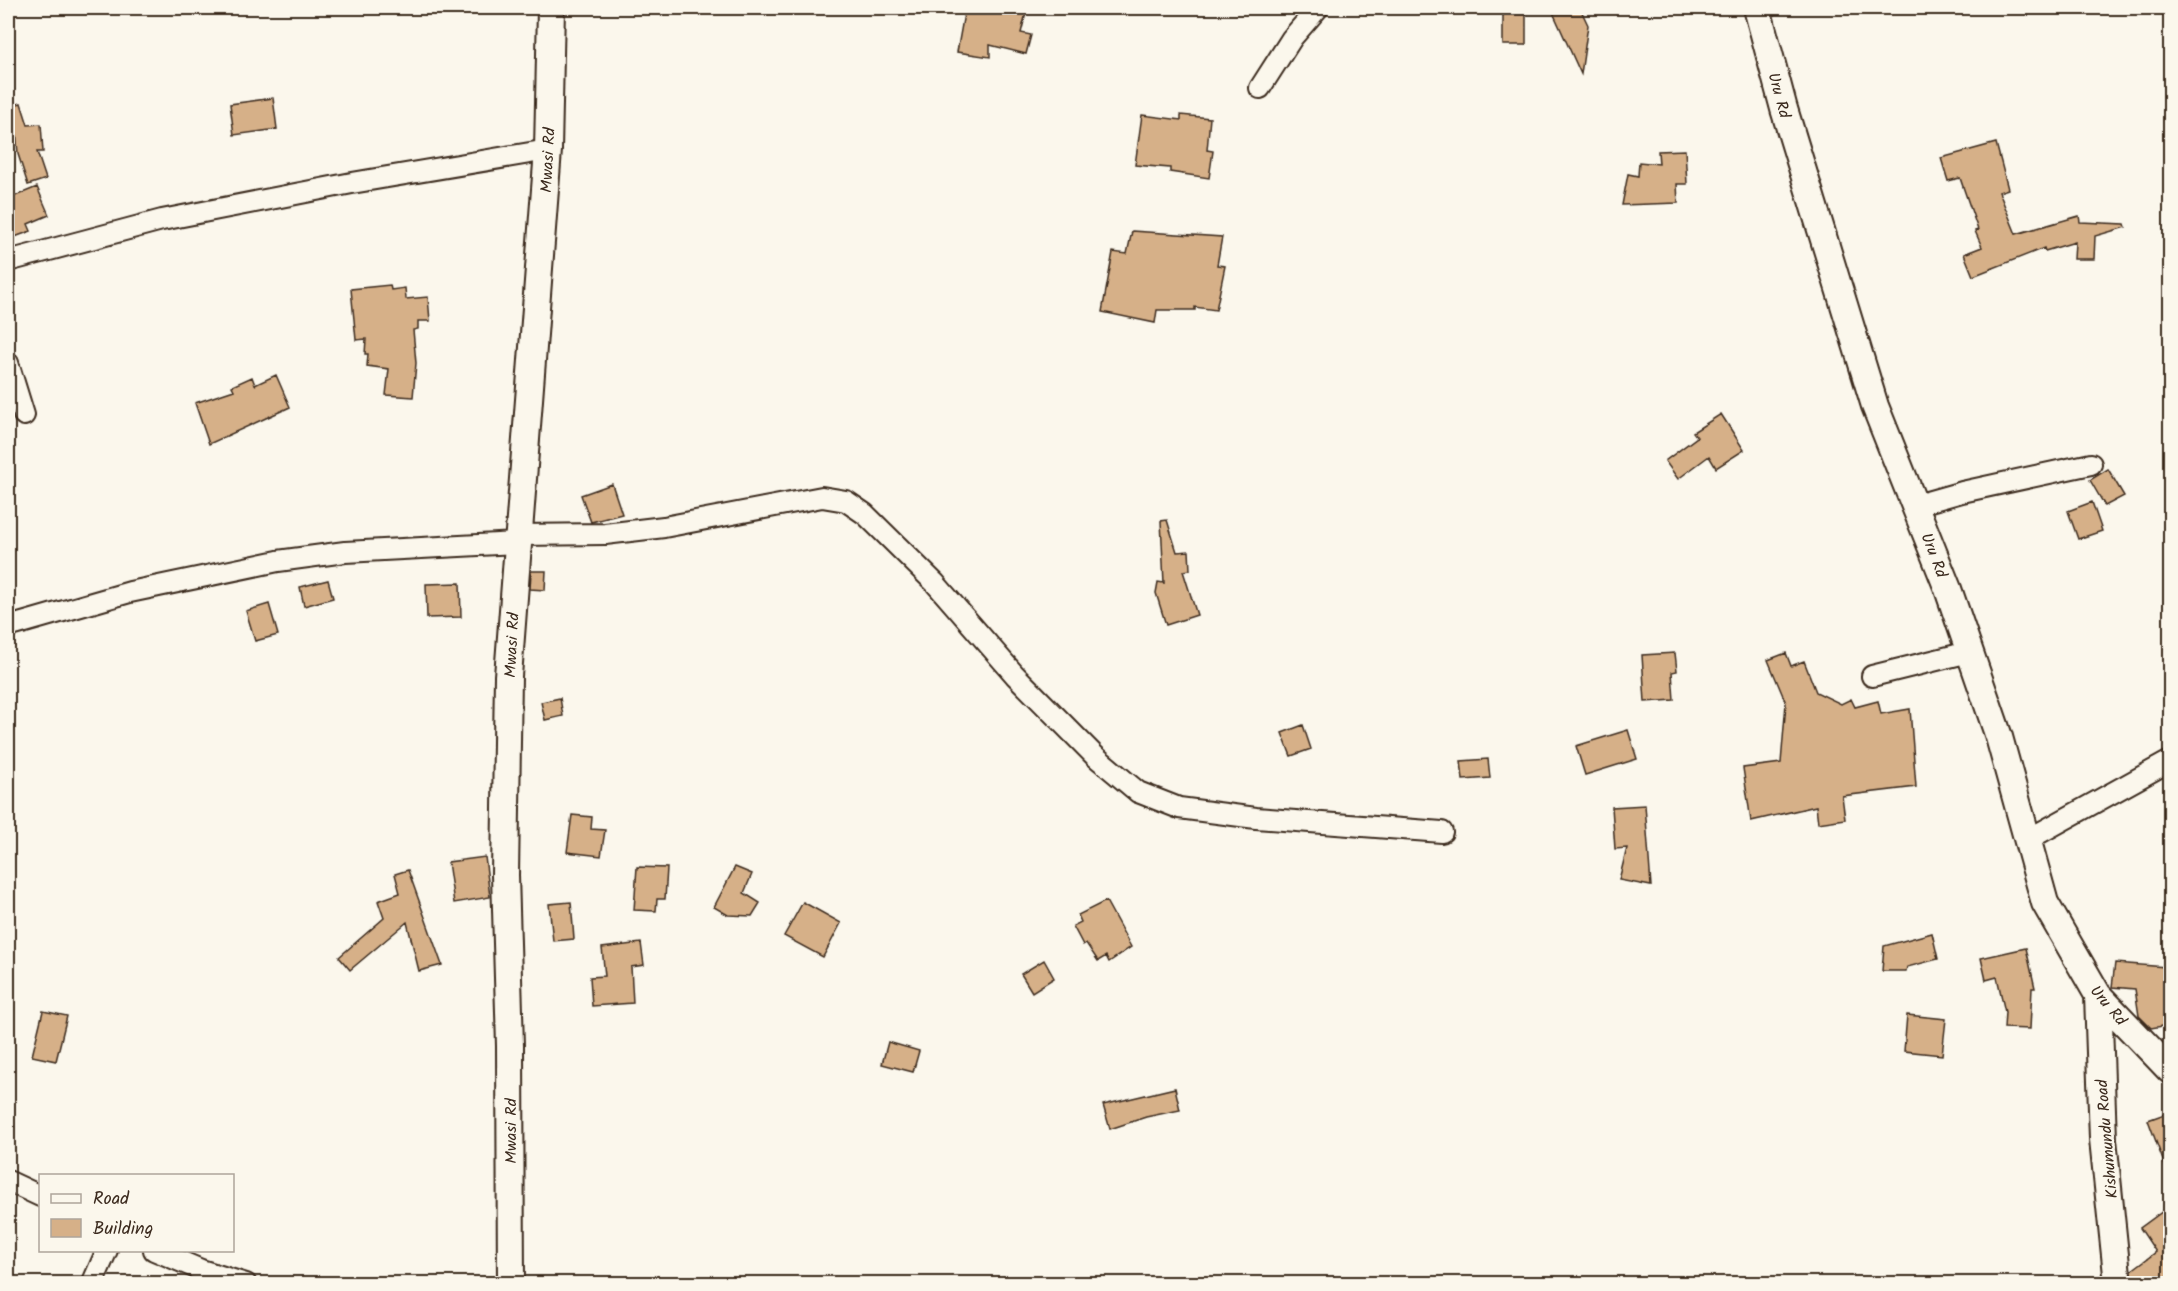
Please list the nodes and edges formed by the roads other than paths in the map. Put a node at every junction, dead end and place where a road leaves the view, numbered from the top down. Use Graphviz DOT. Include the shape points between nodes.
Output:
graph roads {
  1 [pos="551,8"];
  2 [pos="1318,8"];
  3 [pos="1757,8"];
  4 [pos="1260,88"];
  5 [pos="548,150"];
  6 [pos="8,261"];
  7 [pos="8,363"];
  8 [pos="24,415"];
  9 [pos="2091,464"];
  10 [pos="1916,506"];
  11 [pos="517,539"];
  12 [pos="15,625"];
  13 [pos="1969,652"];
  14 [pos="1872,676"];
  15 [pos="2170,761"];
  16 [pos="1442,832"];
  17 [pos="2027,840"];
  18 [pos="2098,995"];
  19 [pos="2170,1070"];
  20 [pos="8,1181"];
  21 [pos="39,1196"];
  22 [pos="107,1252"];
  23 [pos="156,1252"];
  24 [pos="92,1284"];
  25 [pos="246,1284"];
  26 [pos="511,1284"];
  27 [pos="2118,1284"];
  1 -- 5 [label="street, Mwasi Rd"];
  2 -- 4 [label="street" via="1292,38"];
  3 -- 10 [label="street, Uru Rd" via="1875,406"];
  5 -- 6 [label="street" via="162,220"];
  5 -- 11 [label="street, Mwasi Rd"];
  7 -- 8 [label="street"];
  9 -- 10 [label="street"];
  10 -- 13 [label="street, Uru Rd"];
  11 -- 12 [label="street" via="278,561 130,592"];
  11 -- 16 [label="street" via="664,527 822,497 846,501 866,514 927,575 1015,675 1095,756 1138,792 1179,808"];
  11 -- 26 [label="street, Mwasi Rd" via="508,676 505,875"];
  13 -- 14 [label="street"];
  13 -- 17 [label="street, Uru Rd" via="1999,737"];
  15 -- 17 [label="street"];
  17 -- 18 [label="street, Uru Rd" via="2045,903"];
  18 -- 19 [label="street, Uru Rd"];
  18 -- 27 [label="street, Kishumundu Road" via="2103,1139"];
  20 -- 21 [label="street"];
  22 -- 24 [label="street"];
  23 -- 25 [label="street"];
}
